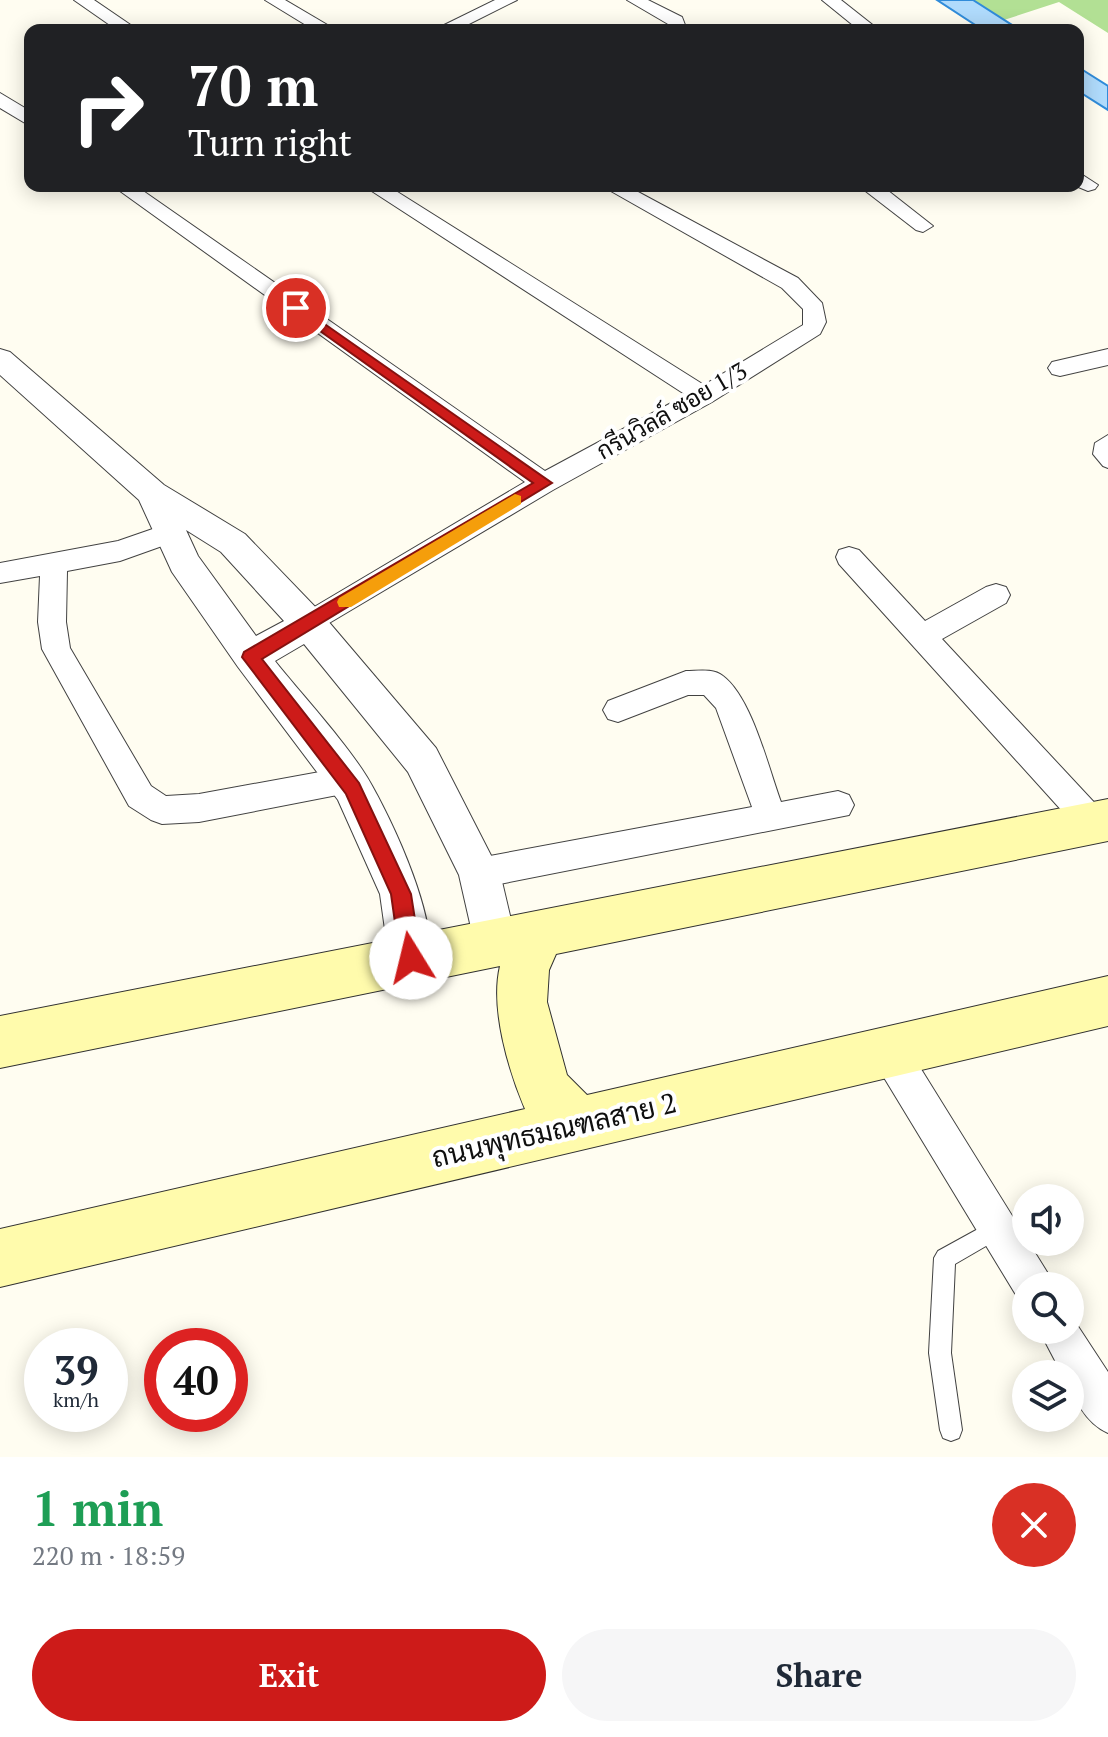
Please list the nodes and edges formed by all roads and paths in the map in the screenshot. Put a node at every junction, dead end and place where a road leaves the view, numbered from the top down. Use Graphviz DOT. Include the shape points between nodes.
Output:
graph roads {
  1 [pos="82,0"];
  2 [pos="273,0"];
  3 [pos="635,0"];
  4 [pos="830,0"];
  5 [pos="499,2"];
  6 [pos="120,24"];
  7 [pos="316,24"];
  8 [pos="455,24"];
  9 [pos="677,24"];
  10 [pos="862,24"];
  11 [pos="0,99"];
  12 [pos="24,116"];
  13 [pos="132,192"];
  14 [pos="383,192"];
  15 [pos="623,192"];
  16 [pos="877,192"];
  17 [pos="923,226"];
  18 [pos="1108,357"];
  19 [pos="0,359"];
  20 [pos="1060,368"];
  21 [pos="704,396"];
  22 [pos="1108,440"];
  23 [pos="1108,463"];
  24 [pos="544,483"];
  25 [pos="152,493"];
  26 [pos="170,533"];
  27 [pos="849,557"];
  28 [pos="54,564"];
  29 [pos="0,573"];
  30 [pos="996,595"];
  31 [pos="309,624"];
  32 [pos="922,637"];
  33 [pos="251,657"];
  34 [pos="618,710"];
  35 [pos="347,781"];
  36 [pos="838,805"];
  37 [pos="772,818"];
  38 [pos="1100,822"];
  39 [pos="479,873"];
  40 [pos="518,937"];
  41 [pos="411,958"];
  42 [pos="1108,1001"];
  43 [pos="0,1042"];
  44 [pos="890,1053"];
  45 [pos="578,1125"];
  46 [pos="999,1227"];
  47 [pos="0,1258"];
  48 [pos="1025,1272"];
  49 [pos="1067,1344"];
  50 [pos="1108,1412"];
  51 [pos="951,1430"];
  1 -- 6 [label="street"];
  2 -- 7 [label="street"];
  3 -- 9 [label="street"];
  4 -- 10 [label="street"];
  5 -- 8 [label="street"];
  11 -- 12 [label="street"];
  13 -- 24 [label="street"];
  14 -- 21 [label="street"];
  15 -- 21 [label="street, กรีนวิลล์ ซอย 1/3" via="790,283 813,305 812,329"];
  16 -- 17 [label="street"];
  18 -- 20 [label="street"];
  19 -- 25 [label="street"];
  21 -- 24 [label="street, กรีนวิลล์ ซอย 1/3"];
  22 -- 23 [label="lane" via="1100,454"];
  24 -- 31 [label="street, กรีนวิลล์ ซอย 1/3"];
  25 -- 26 [label="street"];
  25 -- 31 [label="street" via="233,543"];
  26 -- 28 [label="street" via="120,551"];
  26 -- 33 [label="street" via="184,563"];
  27 -- 32 [label="street"];
  28 -- 29 [label="street"];
  28 -- 35 [label="street" via="56,649 140,796 162,810 199,808"];
  30 -- 32 [label="street"];
  31 -- 33 [label="street"];
  31 -- 39 [label="street" via="422,760"];
  32 -- 38 [label="street"];
  33 -- 35 [label="street"];
  34 -- 37 [label="street" via="686,683 711,683 728,701"];
  35 -- 41 [label="street" via="401,894"];
  36 -- 37 [label="street"];
  37 -- 39 [label="street"];
  38 -- 40 [label="main road"];
  39 -- 40 [label="street"];
  40 -- 41 [label="main road"];
  40 -- 45 [label="main road" via="524,968 521,1002 544,1090"];
  41 -- 43 [label="main road"];
  42 -- 44 [label="main road, ถนนพุทธมณฑลสาย 2"];
  44 -- 45 [label="main road, ถนนพุทธมณฑลสาย 2"];
  44 -- 46 [label="street"];
  45 -- 47 [label="main road, ถนนพุทธมณฑลสาย 2"];
  46 -- 48 [label="street"];
  46 -- 51 [label="lane" via="945,1258 940,1353"];
  49 -- 50 [label="street"];
}
